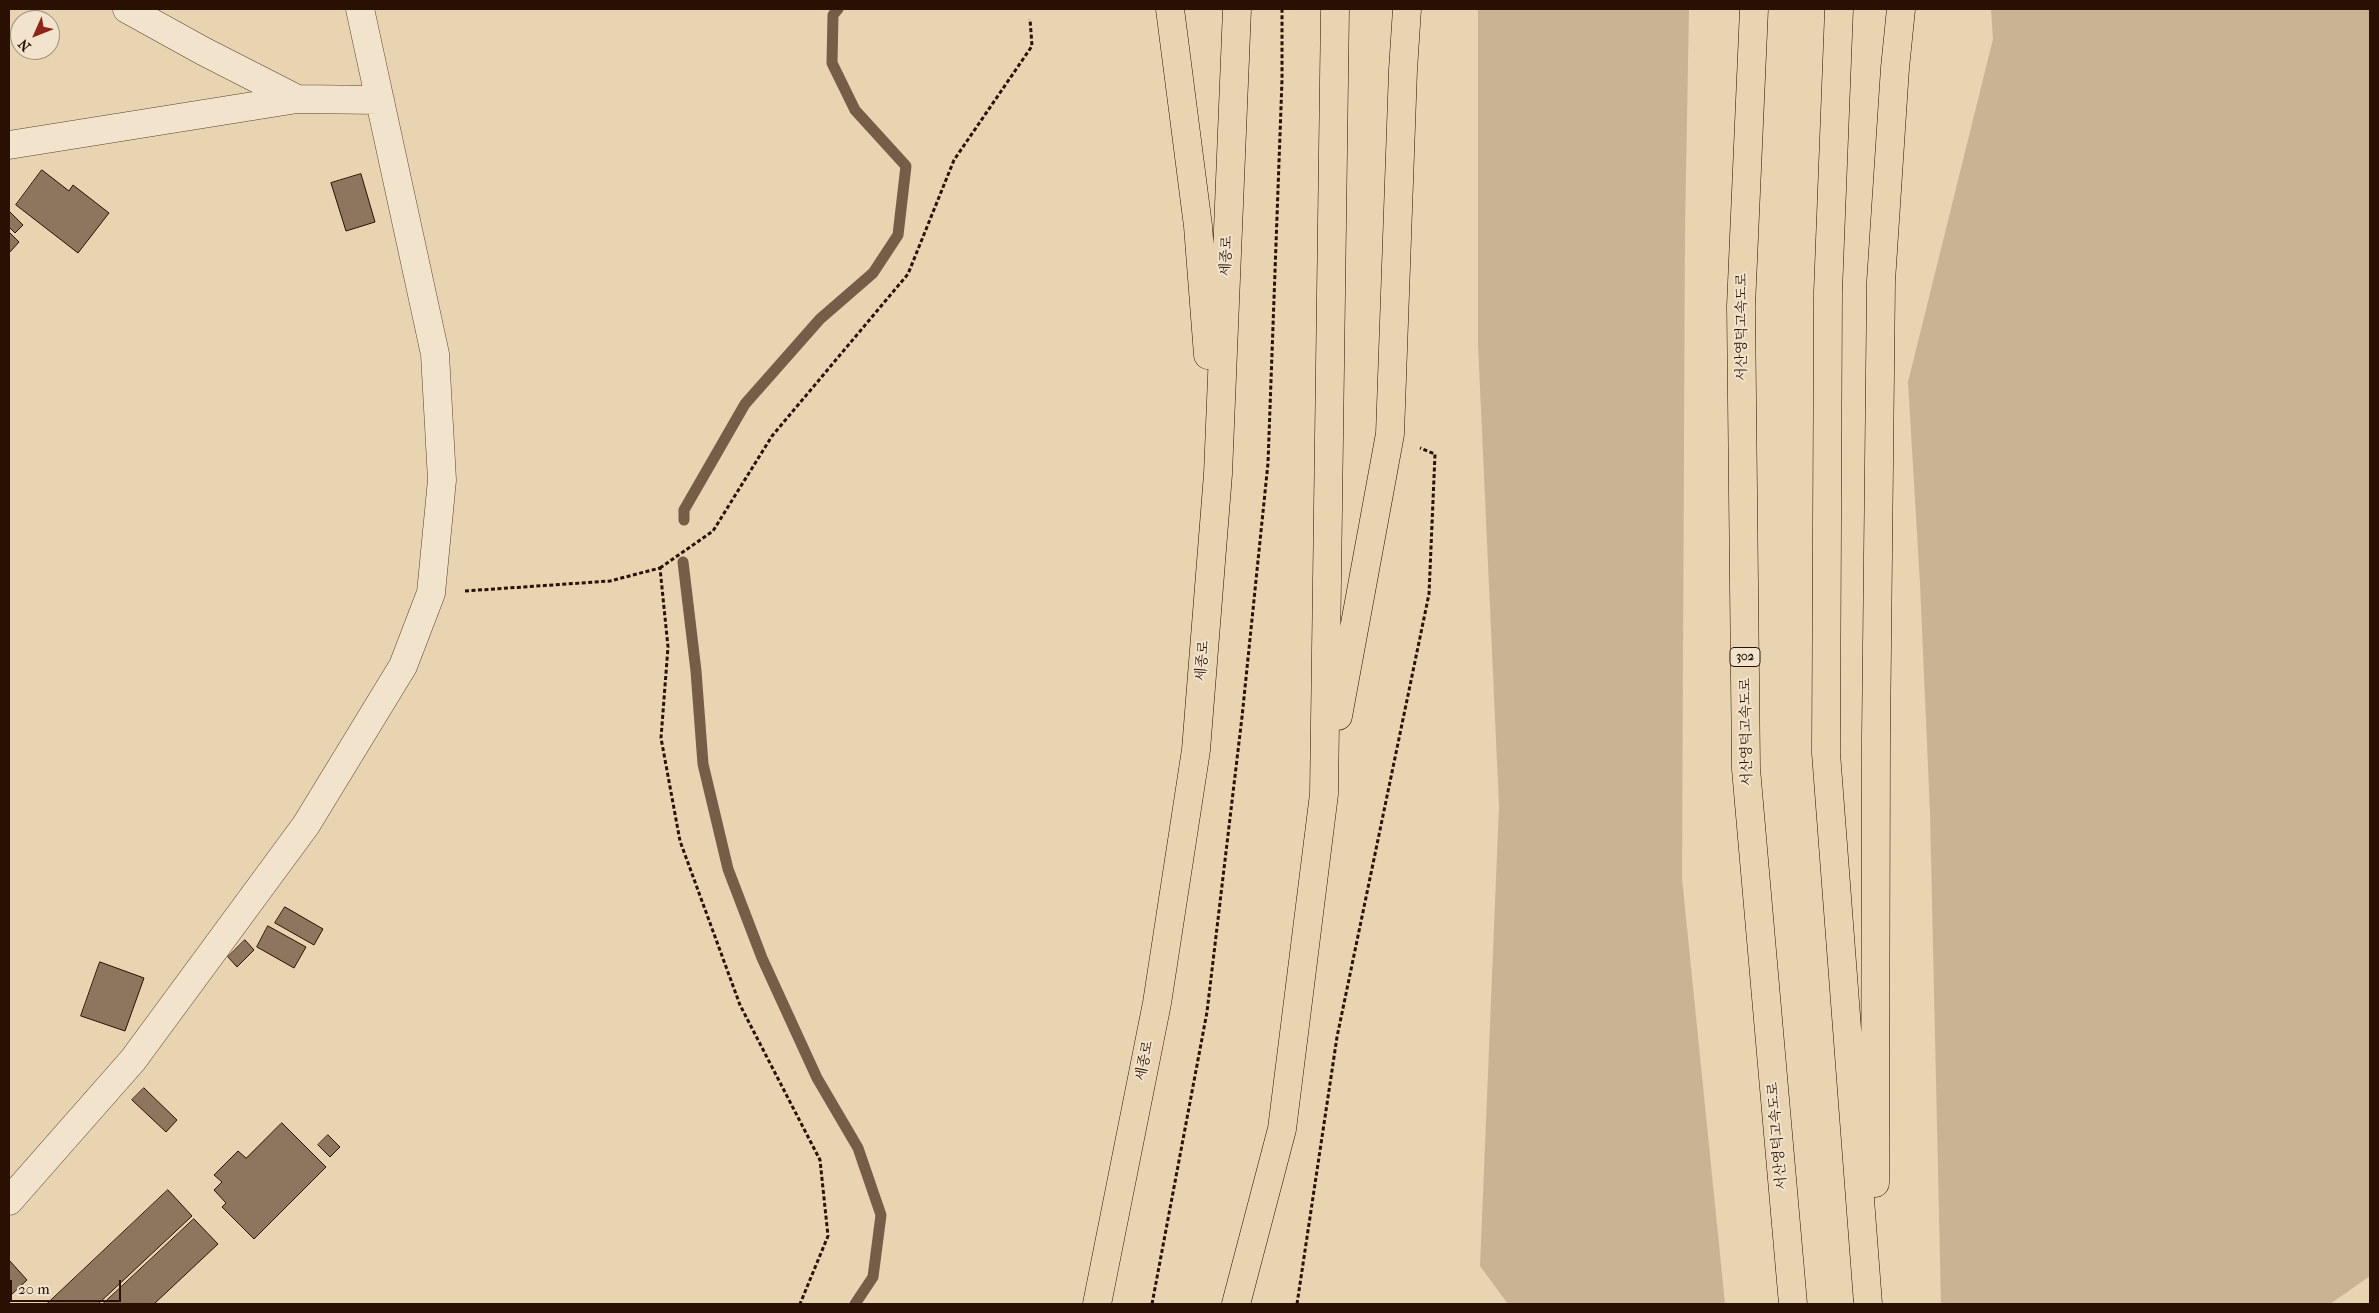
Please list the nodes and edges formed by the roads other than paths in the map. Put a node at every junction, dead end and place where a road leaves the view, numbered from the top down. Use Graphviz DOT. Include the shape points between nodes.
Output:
graph roads {
  1 [pos="127,9"];
  2 [pos="360,9"];
  3 [pos="1170,9"];
  4 [pos="1236,9"];
  5 [pos="1334,9"];
  6 [pos="1407,9"];
  7 [pos="1754,9"];
  8 [pos="1839,9"];
  9 [pos="1901,9"];
  10 [pos="297,99"];
  11 [pos="380,100"];
  12 [pos="9,145"];
  13 [pos="1218,474"];
  14 [pos="1324,794"];
  15 [pos="9,1201"];
  16 [pos="1097,1304"];
  17 [pos="1236,1304"];
  18 [pos="1793,1304"];
  19 [pos="1868,1304"];
  20 [pos="1875,1304"];
  1 -- 10 [label="street"];
  2 -- 11 [label="street"];
  3 -- 13 [label="highway" via="1198,226"];
  4 -- 13 [label="highway, 세종로"];
  5 -- 14 [label="highway"];
  6 -- 14 [label="highway" via="1390,434"];
  7 -- 18 [label="highway, 서산영덕고속도로 / 302" via="1741,306 1746,770"];
  8 -- 19 [label="highway" via="1828,292 1826,753"];
  9 -- 20 [label="highway" via="1880,281"];
  10 -- 11 [label="street"];
  10 -- 12 [label="street"];
  11 -- 15 [label="street" via="434,354 442,480 432,593 403,666 306,825 133,1060"];
  13 -- 16 [label="highway, 세종로" via="1196,750 1157,1003"];
  14 -- 17 [label="highway" via="1282,1129"];
}
